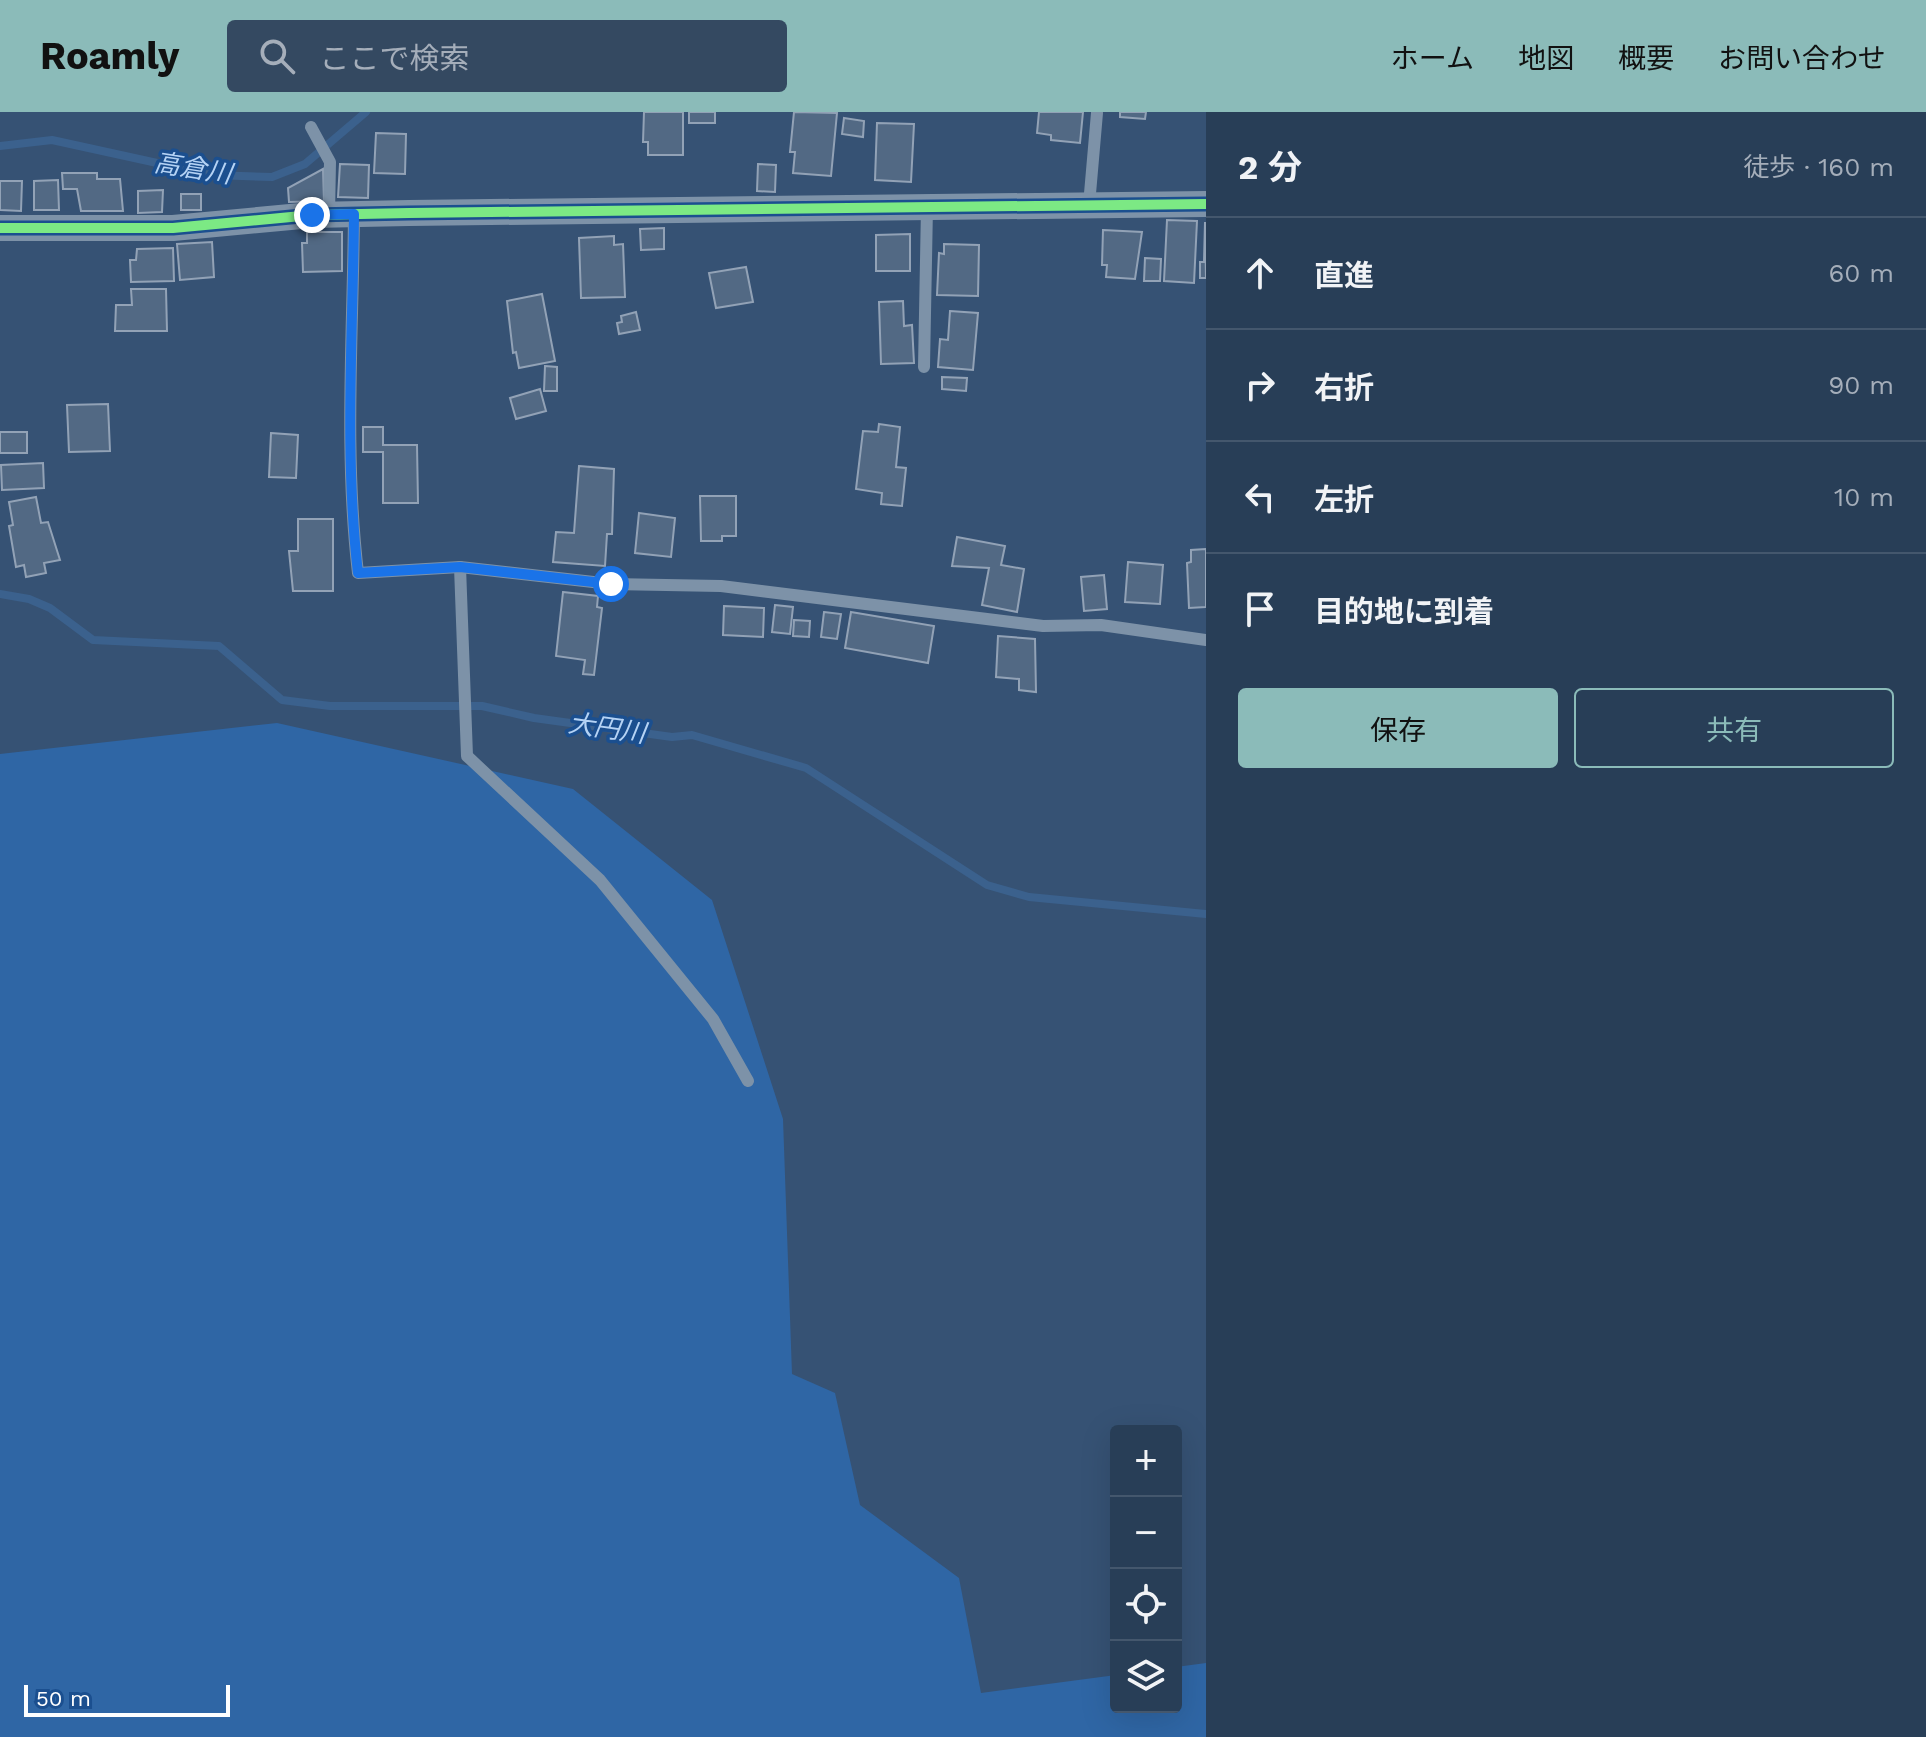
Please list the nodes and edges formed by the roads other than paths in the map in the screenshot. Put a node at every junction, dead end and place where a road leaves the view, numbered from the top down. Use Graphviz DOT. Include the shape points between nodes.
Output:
graph roads {
  1 [pos="1097,113"];
  2 [pos="311,127"];
  3 [pos="1206,204"];
  4 [pos="1089,205"];
  5 [pos="927,207"];
  6 [pos="342,214"];
  7 [pos="0,228"];
  8 [pos="924,367"];
  9 [pos="460,567"];
  10 [pos="1206,640"];
  11 [pos="748,1081"];
  1 -- 4 [label="lane"];
  2 -- 6 [label="lane" via="330,162"];
  3 -- 4 [label="street"];
  4 -- 5 [label="street"];
  5 -- 6 [label="street"];
  5 -- 8 [label="lane"];
  6 -- 7 [label="street" via="173,228"];
  6 -- 9 [label="lane" via="351,509 358,573"];
  9 -- 10 [label="lane" via="611,584 721,586 1043,626 1101,625"];
  9 -- 11 [label="lane" via="467,756 600,880 713,1019"];
}
